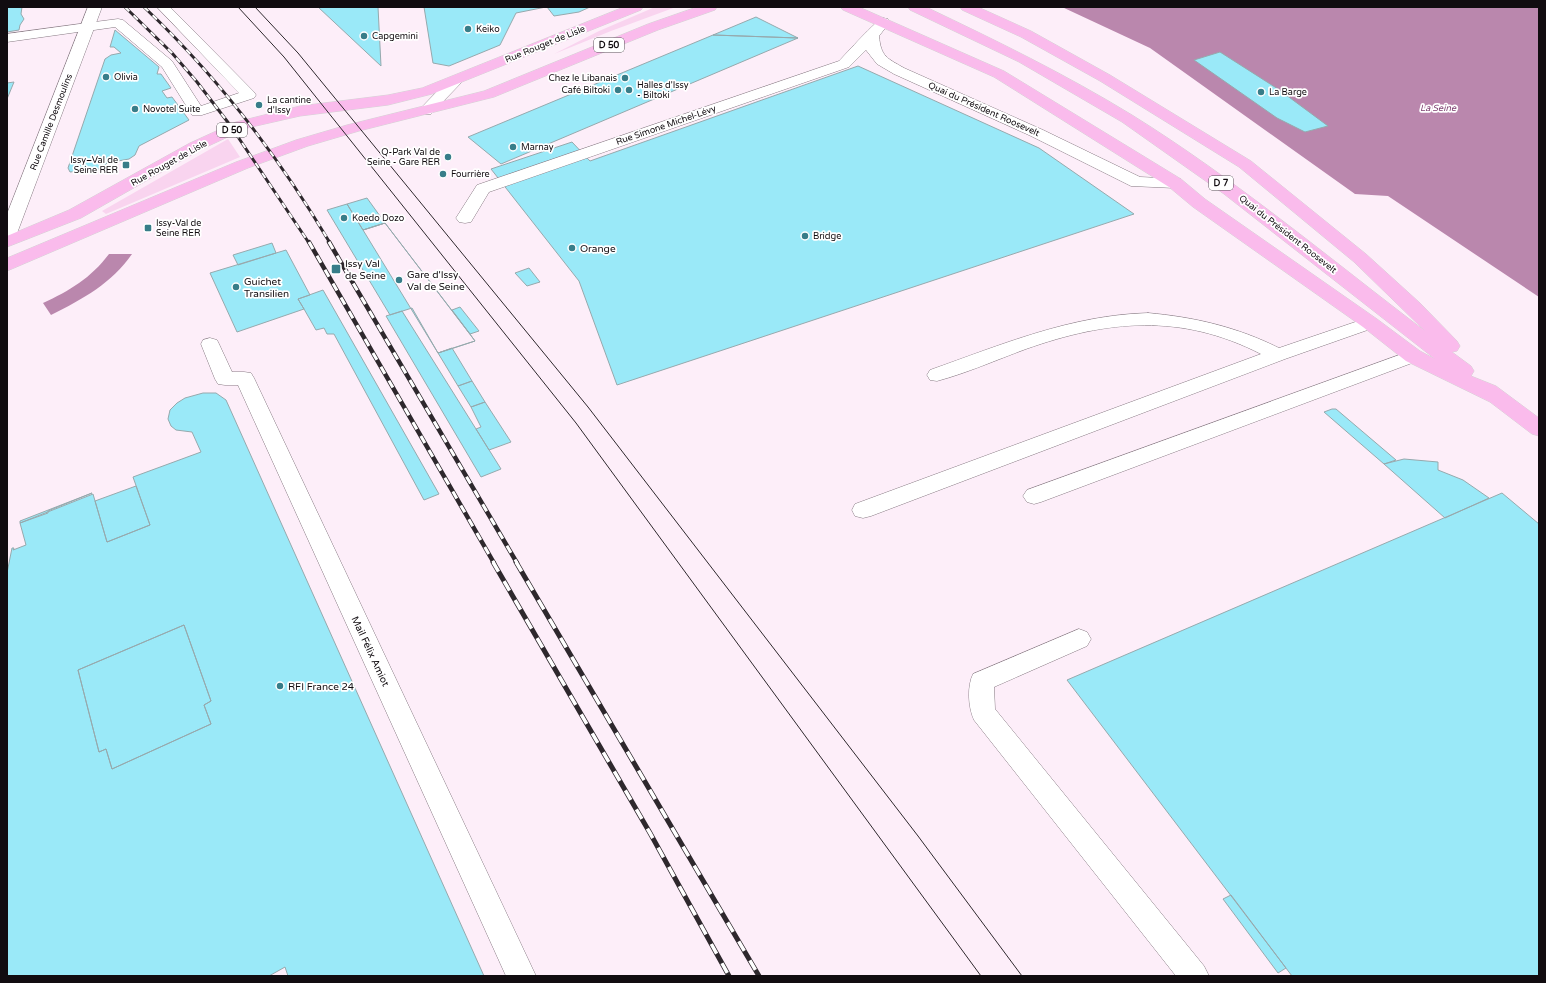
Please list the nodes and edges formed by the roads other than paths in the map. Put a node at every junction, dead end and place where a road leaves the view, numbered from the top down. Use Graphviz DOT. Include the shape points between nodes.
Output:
graph roads {
  1 [pos="95,7"];
  2 [pos="163,7"];
  3 [pos="636,7"];
  4 [pos="710,7"];
  5 [pos="848,7"];
  6 [pos="915,7"];
  7 [pos="967,7"];
  8 [pos="883,22"];
  9 [pos="87,27"];
  10 [pos="872,36"];
  11 [pos="7,38"];
  12 [pos="455,81"];
  13 [pos="426,110"];
  14 [pos="1176,184"];
  15 [pos="465,218"];
  16 [pos="7,236"];
  17 [pos="7,242"];
  18 [pos="7,265"];
  19 [pos="1370,324"];
  20 [pos="210,344"];
  21 [pos="1278,355"];
  22 [pos="1412,356"];
  23 [pos="937,375"];
  24 [pos="1501,399"];
  25 [pos="1539,429"];
  26 [pos="1034,496"];
  27 [pos="863,510"];
  28 [pos="1079,639"];
  29 [pos="522,976"];
  30 [pos="1194,976"];
  1 -- 9 [label="street, Rue Camille Desmoulins"];
  2 -- 9 [label="lane" via="250,95 197,112 167,64 118,23"];
  3 -- 12 [label="main road, Rue Rouget de Lisle / D 50"];
  4 -- 13 [label="main road, D 50" via="653,26 489,94"];
  5 -- 8 [label="main road"];
  6 -- 24 [label="main road, Quai du Président Roosevelt / D 7" via="1024,59 1127,119 1230,190"];
  7 -- 24 [label="main road" via="1026,34 1105,78 1244,164 1360,258 1413,307"];
  8 -- 10 [label="street"];
  8 -- 14 [label="main road" via="999,74"];
  9 -- 11 [label="street"];
  9 -- 16 [label="street, Rue Camille Desmoulins"];
  10 -- 14 [label="street, Quai du Président Roosevelt" via="873,50 882,61 899,71 1037,133 1137,182"];
  10 -- 15 [label="street, Rue Simone Michel-Lévy" via="844,64 483,189"];
  12 -- 13 [label="lane, Rue Rouget de Lisle / D 50"];
  12 -- 17 [label="main road, Rue Rouget de Lisle / D 50" via="407,96 300,111 242,125 196,146 75,214"];
  13 -- 18 [label="main road, D 50" via="280,150"];
  14 -- 19 [label="main road"];
  19 -- 21 [label="lane"];
  19 -- 22 [label="main road"];
  20 -- 29 [label="lane, Mail Félix Amiot" via="225,379 244,378"];
  21 -- 23 [label="lane" via="1236,335 1187,323 1129,320 1102,322 1066,331"];
  21 -- 27 [label="lane"];
  22 -- 24 [label="main road"];
  22 -- 26 [label="lane"];
  24 -- 25 [label="main road, Quai du Président Roosevelt / D 7"];
  28 -- 30 [label="lane" via="982,682 983,712"];
}
